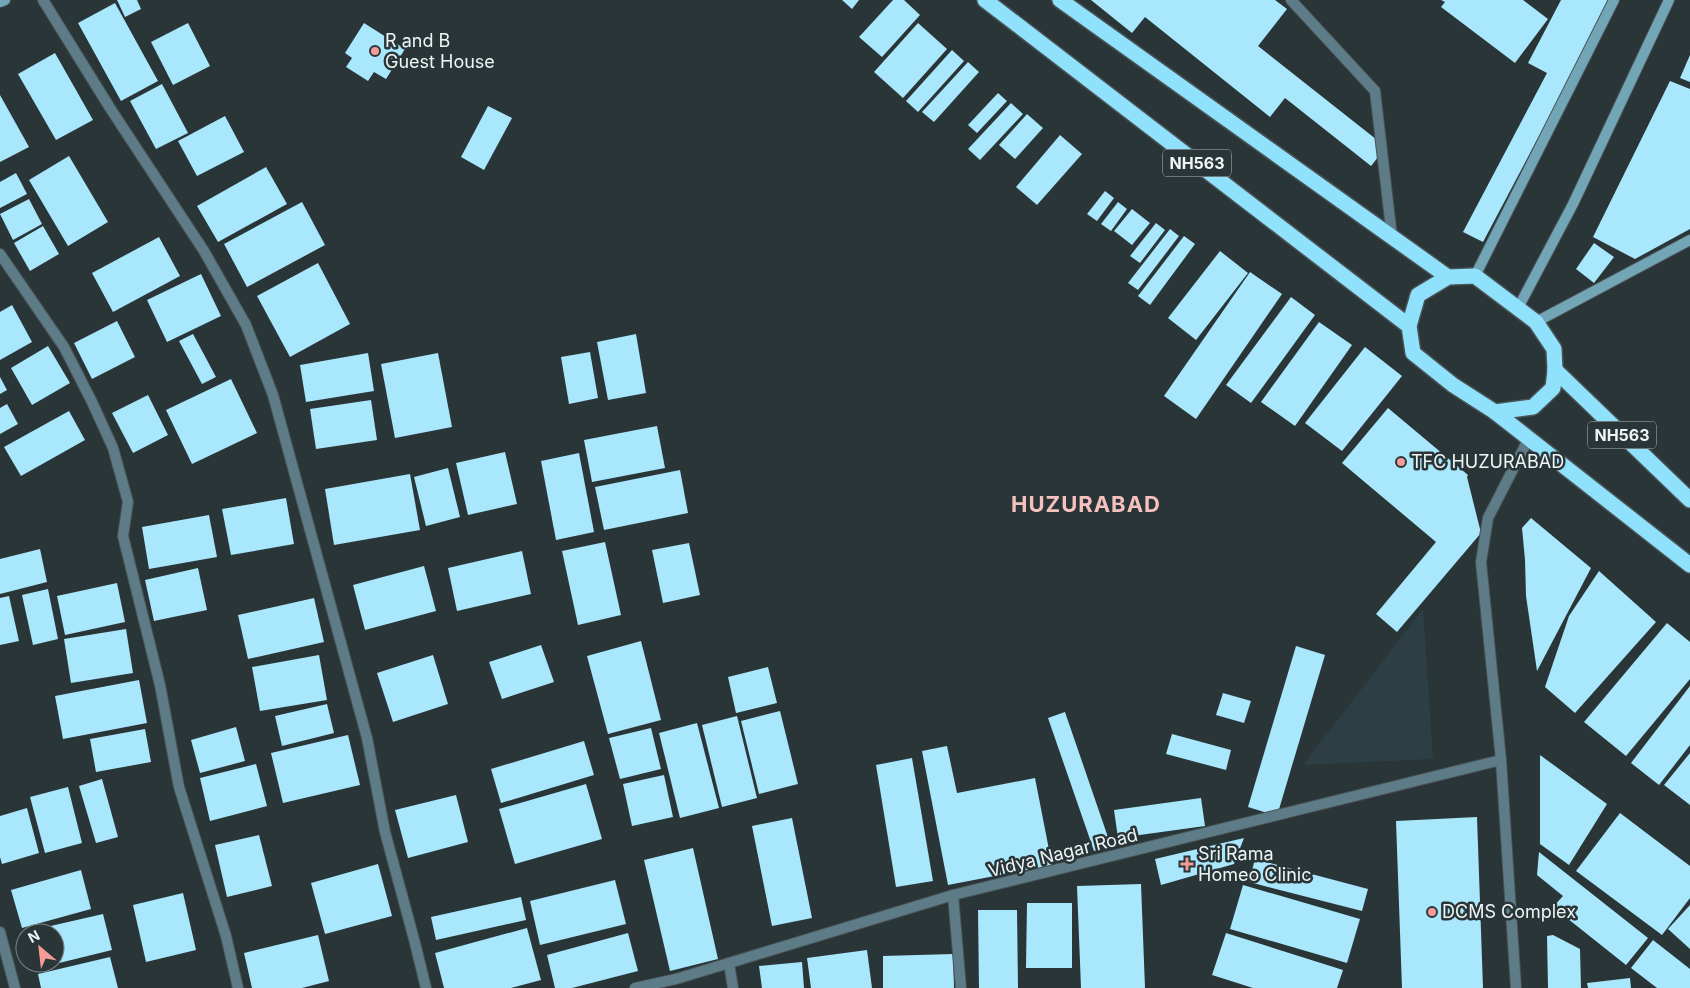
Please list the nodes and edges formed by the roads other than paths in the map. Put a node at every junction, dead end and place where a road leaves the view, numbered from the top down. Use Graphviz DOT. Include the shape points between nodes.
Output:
graph roads {
  1 [pos="5,0"];
  2 [pos="44,0"];
  3 [pos="986,0"];
  4 [pos="1060,0"];
  5 [pos="1291,0"];
  6 [pos="1614,0"];
  7 [pos="1669,0"];
  8 [pos="0,2"];
  9 [pos="1392,237"];
  10 [pos="1690,240"];
  11 [pos="0,254"];
  12 [pos="1475,276"];
  13 [pos="1448,277"];
  14 [pos="1518,308"];
  15 [pos="1536,322"];
  16 [pos="1409,326"];
  17 [pos="1555,370"];
  18 [pos="1495,412"];
  19 [pos="1529,438"];
  20 [pos="1690,500"];
  21 [pos="1690,565"];
  22 [pos="1501,760"];
  23 [pos="953,896"];
  24 [pos="0,932"];
  25 [pos="729,964"];
  26 [pos="14,988"];
  27 [pos="238,988"];
  28 [pos="426,988"];
  29 [pos="635,988"];
  30 [pos="733,988"];
  31 [pos="961,988"];
  32 [pos="1516,988"];
  1 -- 8 [label="main road"];
  2 -- 28 [label="street" via="209,260 246,325 273,395 367,738 385,832"];
  3 -- 16 [label="highway, NH563"];
  4 -- 9 [label="highway, NH563"];
  5 -- 9 [label="street" via="1375,91"];
  6 -- 12 [label="main road"];
  7 -- 14 [label="main road" via="1573,204"];
  9 -- 13 [label="highway, NH563"];
  10 -- 15 [label="main road"];
  11 -- 27 [label="street" via="64,346 113,448 128,502 123,536 160,684 179,787 226,936"];
  12 -- 13 [label="highway"];
  12 -- 14 [label="highway"];
  13 -- 16 [label="highway" via="1418,295"];
  14 -- 15 [label="highway"];
  15 -- 17 [label="highway" via="1554,349"];
  16 -- 18 [label="highway" via="1413,353 1453,385"];
  17 -- 18 [label="highway" via="1553,388 1533,407"];
  17 -- 20 [label="highway, NH563"];
  18 -- 19 [label="highway"];
  19 -- 21 [label="highway"];
  19 -- 22 [label="street" via="1488,518 1481,562"];
  22 -- 23 [label="street, Vidya Nagar Road"];
  22 -- 32 [label="street"];
  23 -- 25 [label="street, Vidya Nagar Road"];
  23 -- 31 [label="street"];
  24 -- 26 [label="street"];
  25 -- 29 [label="street, Vidya Nagar Road"];
  25 -- 30 [label="street"];
}
